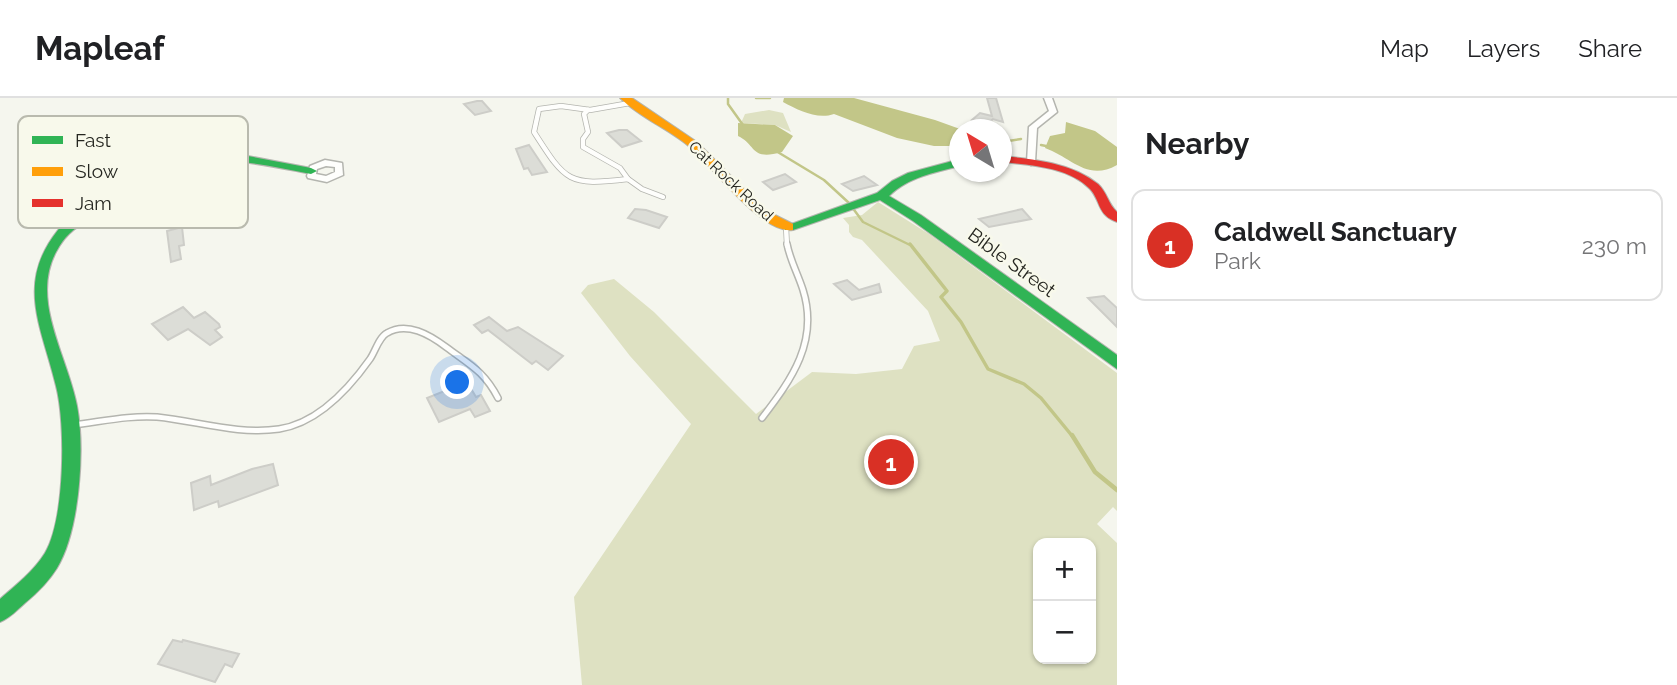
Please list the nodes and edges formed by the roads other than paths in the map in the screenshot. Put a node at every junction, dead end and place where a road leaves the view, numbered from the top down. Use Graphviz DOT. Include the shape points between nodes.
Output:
graph roads {
  1 [pos="1048,98"];
  2 [pos="627,100"];
  3 [pos="587,110"];
  4 [pos="248,159"];
  5 [pos="1012,160"];
  6 [pos="1031,162"];
  7 [pos="949,165"];
  8 [pos="311,171"];
  9 [pos="628,179"];
  10 [pos="881,196"];
  11 [pos="663,197"];
  12 [pos="1117,218"];
  13 [pos="786,227"];
  14 [pos="66,228"];
  15 [pos="1117,363"];
  16 [pos="498,398"];
  17 [pos="762,418"];
  18 [pos="70,425"];
  19 [pos="0,612"];
  1 -- 6 [label="street" via="1053,112 1033,127"];
  2 -- 3 [label="lane"];
  2 -- 13 [label="street, Cat Rock Road" via="682,134 765,217"];
  3 -- 9 [label="lane" via="583,147 618,166"];
  3 -- 9 [label="lane" via="560,104 539,109 534,132 558,169 573,181 590,184"];
  4 -- 8 [label="street"];
  5 -- 6 [label="street"];
  6 -- 12 [label="street" via="1064,170 1096,188 1104,207"];
  7 -- 10 [label="street, Cat Rock Road" via="912,175"];
  9 -- 11 [label="lane"];
  10 -- 13 [label="street, Cat Rock Road"];
  10 -- 15 [label="street, Bible Street"];
  13 -- 17 [label="lane" via="788,254 806,301 805,351 796,374"];
  14 -- 18 [label="street" via="44,262 37,293"];
  16 -- 18 [label="lane" via="488,378 434,338 418,330 399,329 386,333 340,396 296,424 255,431 153,417"];
  18 -- 19 [label="street" via="58,548 39,577"];
}
